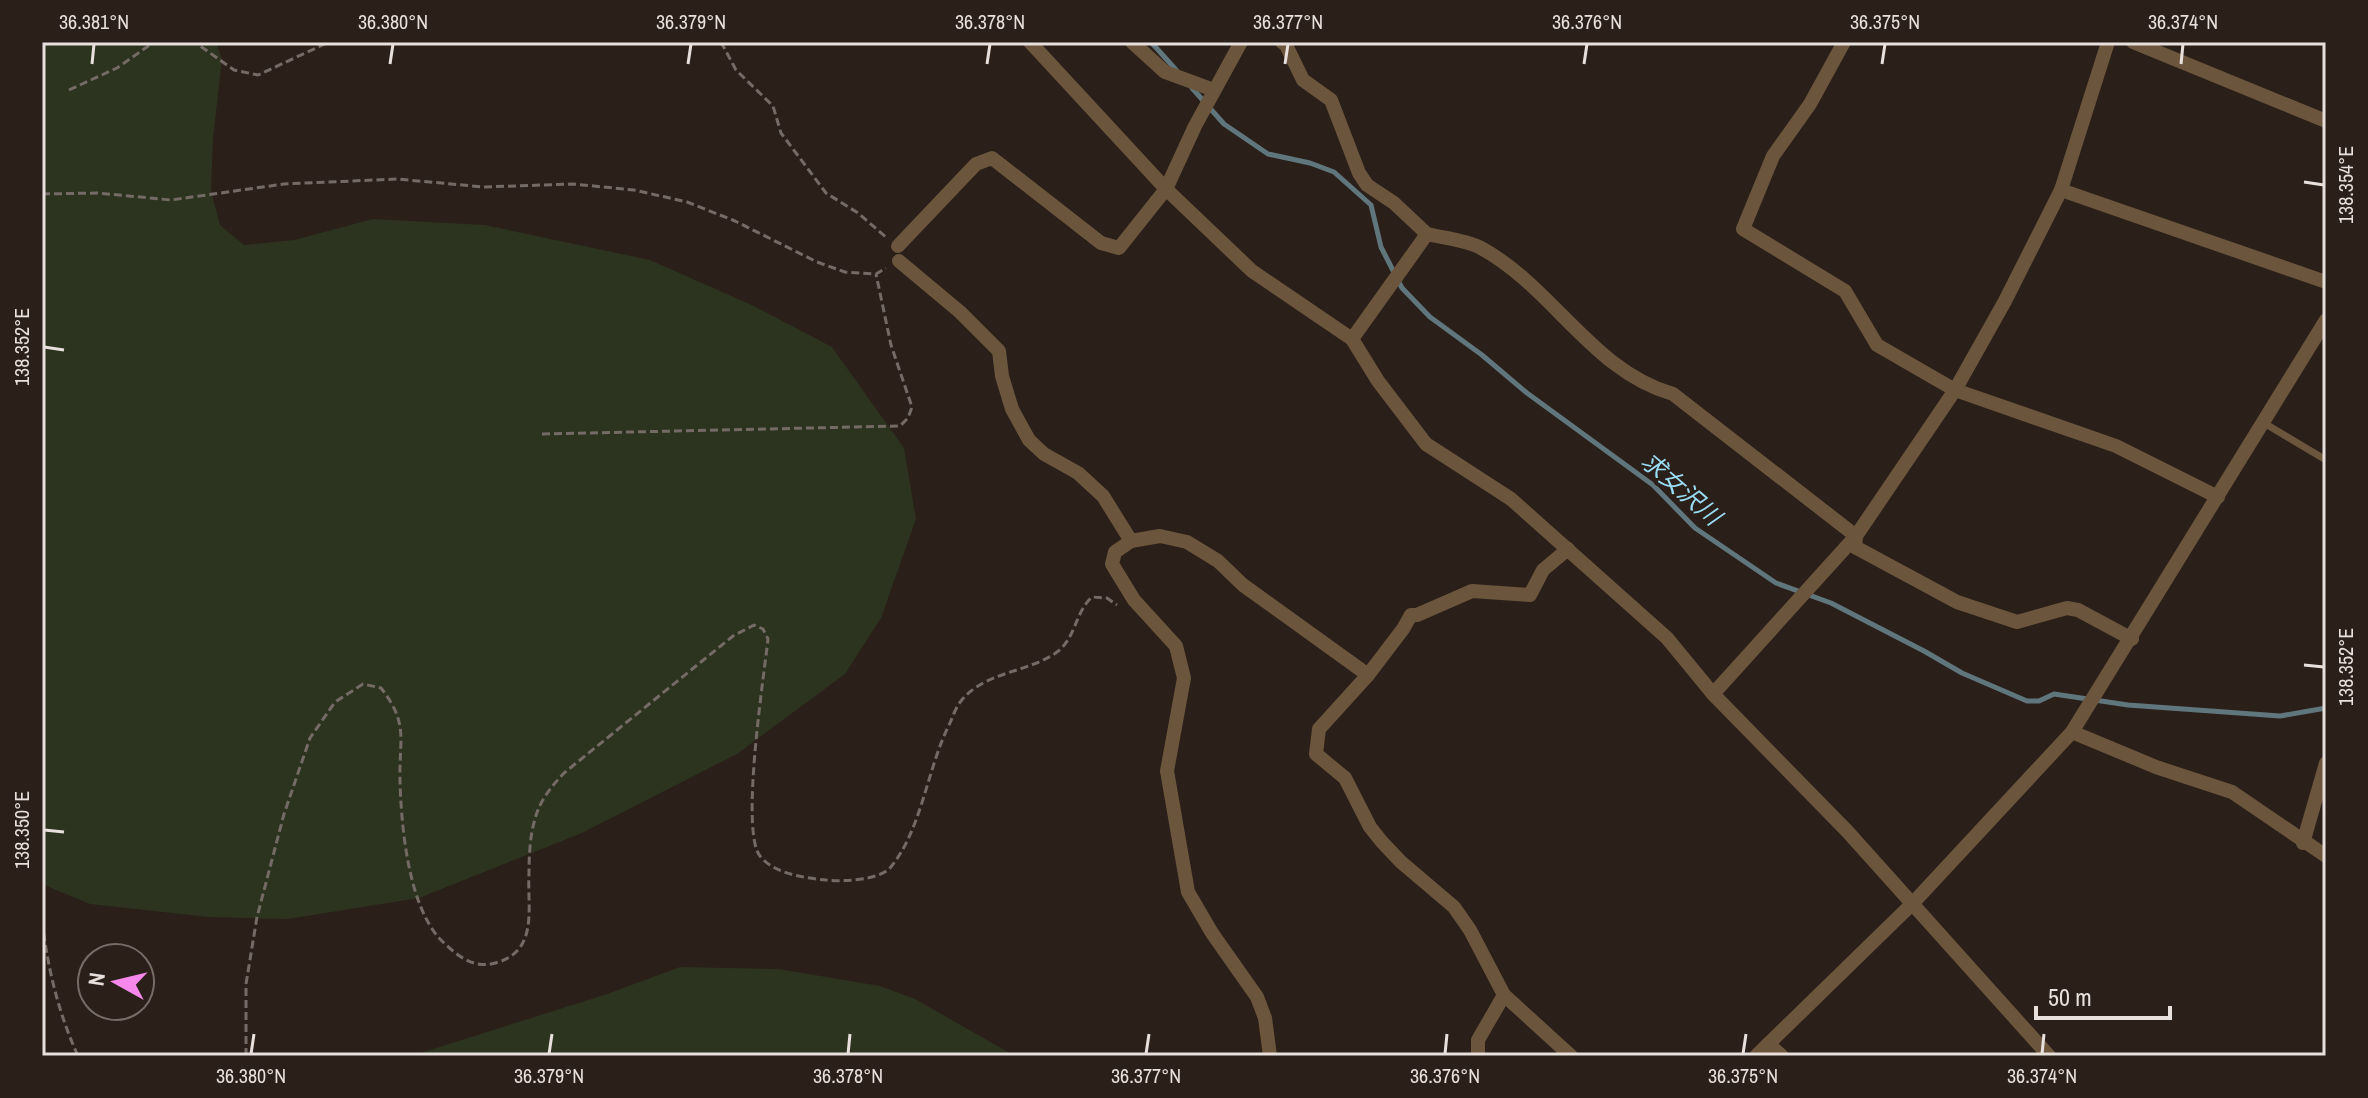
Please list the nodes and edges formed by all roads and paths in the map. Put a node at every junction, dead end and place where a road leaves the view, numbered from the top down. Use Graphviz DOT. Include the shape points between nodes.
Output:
graph roads {
  1 [pos="154,42"];
  2 [pos="190,42"];
  3 [pos="329,42"];
  4 [pos="721,42"];
  5 [pos="1030,42"];
  6 [pos="1132,42"];
  7 [pos="1241,42"];
  8 [pos="1282,42"];
  9 [pos="1844,42"];
  10 [pos="2108,42"];
  11 [pos="2133,42"];
  12 [pos="69,90"];
  13 [pos="1214,90"];
  14 [pos="2326,121"];
  15 [pos="1166,189"];
  16 [pos="2061,190"];
  17 [pos="42,194"];
  18 [pos="1427,234"];
  19 [pos="899,254"];
  20 [pos="2326,282"];
  21 [pos="2326,320"];
  22 [pos="1352,339"];
  23 [pos="1955,390"];
  24 [pos="2264,423"];
  25 [pos="542,434"];
  26 [pos="2326,460"];
  27 [pos="2218,497"];
  28 [pos="1856,536"];
  29 [pos="1131,541"];
  30 [pos="1568,549"];
  31 [pos="1120,607"];
  32 [pos="2132,639"];
  33 [pos="1368,675"];
  34 [pos="1713,694"];
  35 [pos="2072,732"];
  36 [pos="2326,763"];
  37 [pos="2303,843"];
  38 [pos="2326,856"];
  39 [pos="1913,903"];
  40 [pos="42,921"];
  41 [pos="1504,995"];
  42 [pos="1768,1044"];
  43 [pos="78,1056"];
  44 [pos="246,1056"];
  45 [pos="1270,1056"];
  46 [pos="1478,1056"];
  47 [pos="1571,1056"];
  48 [pos="1756,1056"];
  49 [pos="1782,1056"];
  50 [pos="2049,1056"];
  1 -- 12 [label="path" via="117,68"];
  2 -- 3 [label="path" via="234,70 258,75"];
  4 -- 19 [label="path" via="736,70 773,106 781,133 826,193 858,213"];
  5 -- 15 [label="street"];
  6 -- 13 [label="street" via="1165,72"];
  7 -- 13 [label="street"];
  8 -- 18 [label="street" via="1303,80 1331,100 1367,185"];
  9 -- 23 [label="street" via="1773,156 1743,229 1845,291 1877,345"];
  10 -- 16 [label="street"];
  11 -- 14 [label="street"];
  13 -- 15 [label="street"];
  15 -- 19 [label="street" via="1119,248 1101,243 992,158 976,164"];
  15 -- 22 [label="street" via="1252,271"];
  16 -- 20 [label="street"];
  16 -- 23 [label="street"];
  17 -- 25 [label="path" via="171,200 284,184 397,179 484,187 573,184 687,202 817,262 845,272 876,274 891,345 912,407 900,426"];
  18 -- 22 [label="street"];
  18 -- 28 [label="street" via="1479,247 1514,271 1591,344 1646,386 1673,394"];
  19 -- 29 [label="street" via="999,351 1012,409 1029,440 1103,496"];
  21 -- 24 [label="street"];
  22 -- 30 [label="street" via="1426,444 1511,499"];
  23 -- 27 [label="street" via="2116,446"];
  23 -- 28 [label="street"];
  24 -- 26 [label="lane"];
  24 -- 27 [label="street"];
  27 -- 32 [label="street"];
  28 -- 32 [label="street" via="1855,547 1957,602 2017,622 2067,608 2078,610"];
  28 -- 34 [label="street"];
  29 -- 33 [label="street" via="1160,536 1187,542"];
  29 -- 45 [label="street" via="1115,552 1112,564 1134,600 1176,646 1184,678 1167,771 1188,892 1257,997"];
  30 -- 33 [label="street" via="1543,570 1530,595 1472,591 1411,615"];
  30 -- 34 [label="street" via="1667,638"];
  31 -- 44 [label="path" via="1107,598 1092,597 1060,650 1043,661 994,676 961,701 938,747 908,842 888,871 839,882 803,878 758,855 753,769 768,639 754,625 727,641 545,794 534,820 530,923 523,943 503,962 481,966 455,954 430,927 402,828 403,733 395,705 381,688 363,684 335,702 310,738 284,814 246,984"];
  32 -- 35 [label="street"];
  33 -- 41 [label="street" via="1319,729 1316,754 1345,778 1382,842 1454,907"];
  34 -- 39 [label="street"];
  35 -- 37 [label="street" via="2232,792"];
  35 -- 39 [label="street"];
  36 -- 37 [label="street"];
  37 -- 38 [label="street"];
  39 -- 42 [label="street"];
  39 -- 50 [label="street"];
  40 -- 43 [label="path" via="47,965"];
  41 -- 46 [label="street" via="1478,1040"];
  41 -- 47 [label="street"];
  42 -- 48 [label="street"];
  42 -- 49 [label="street"];
}
